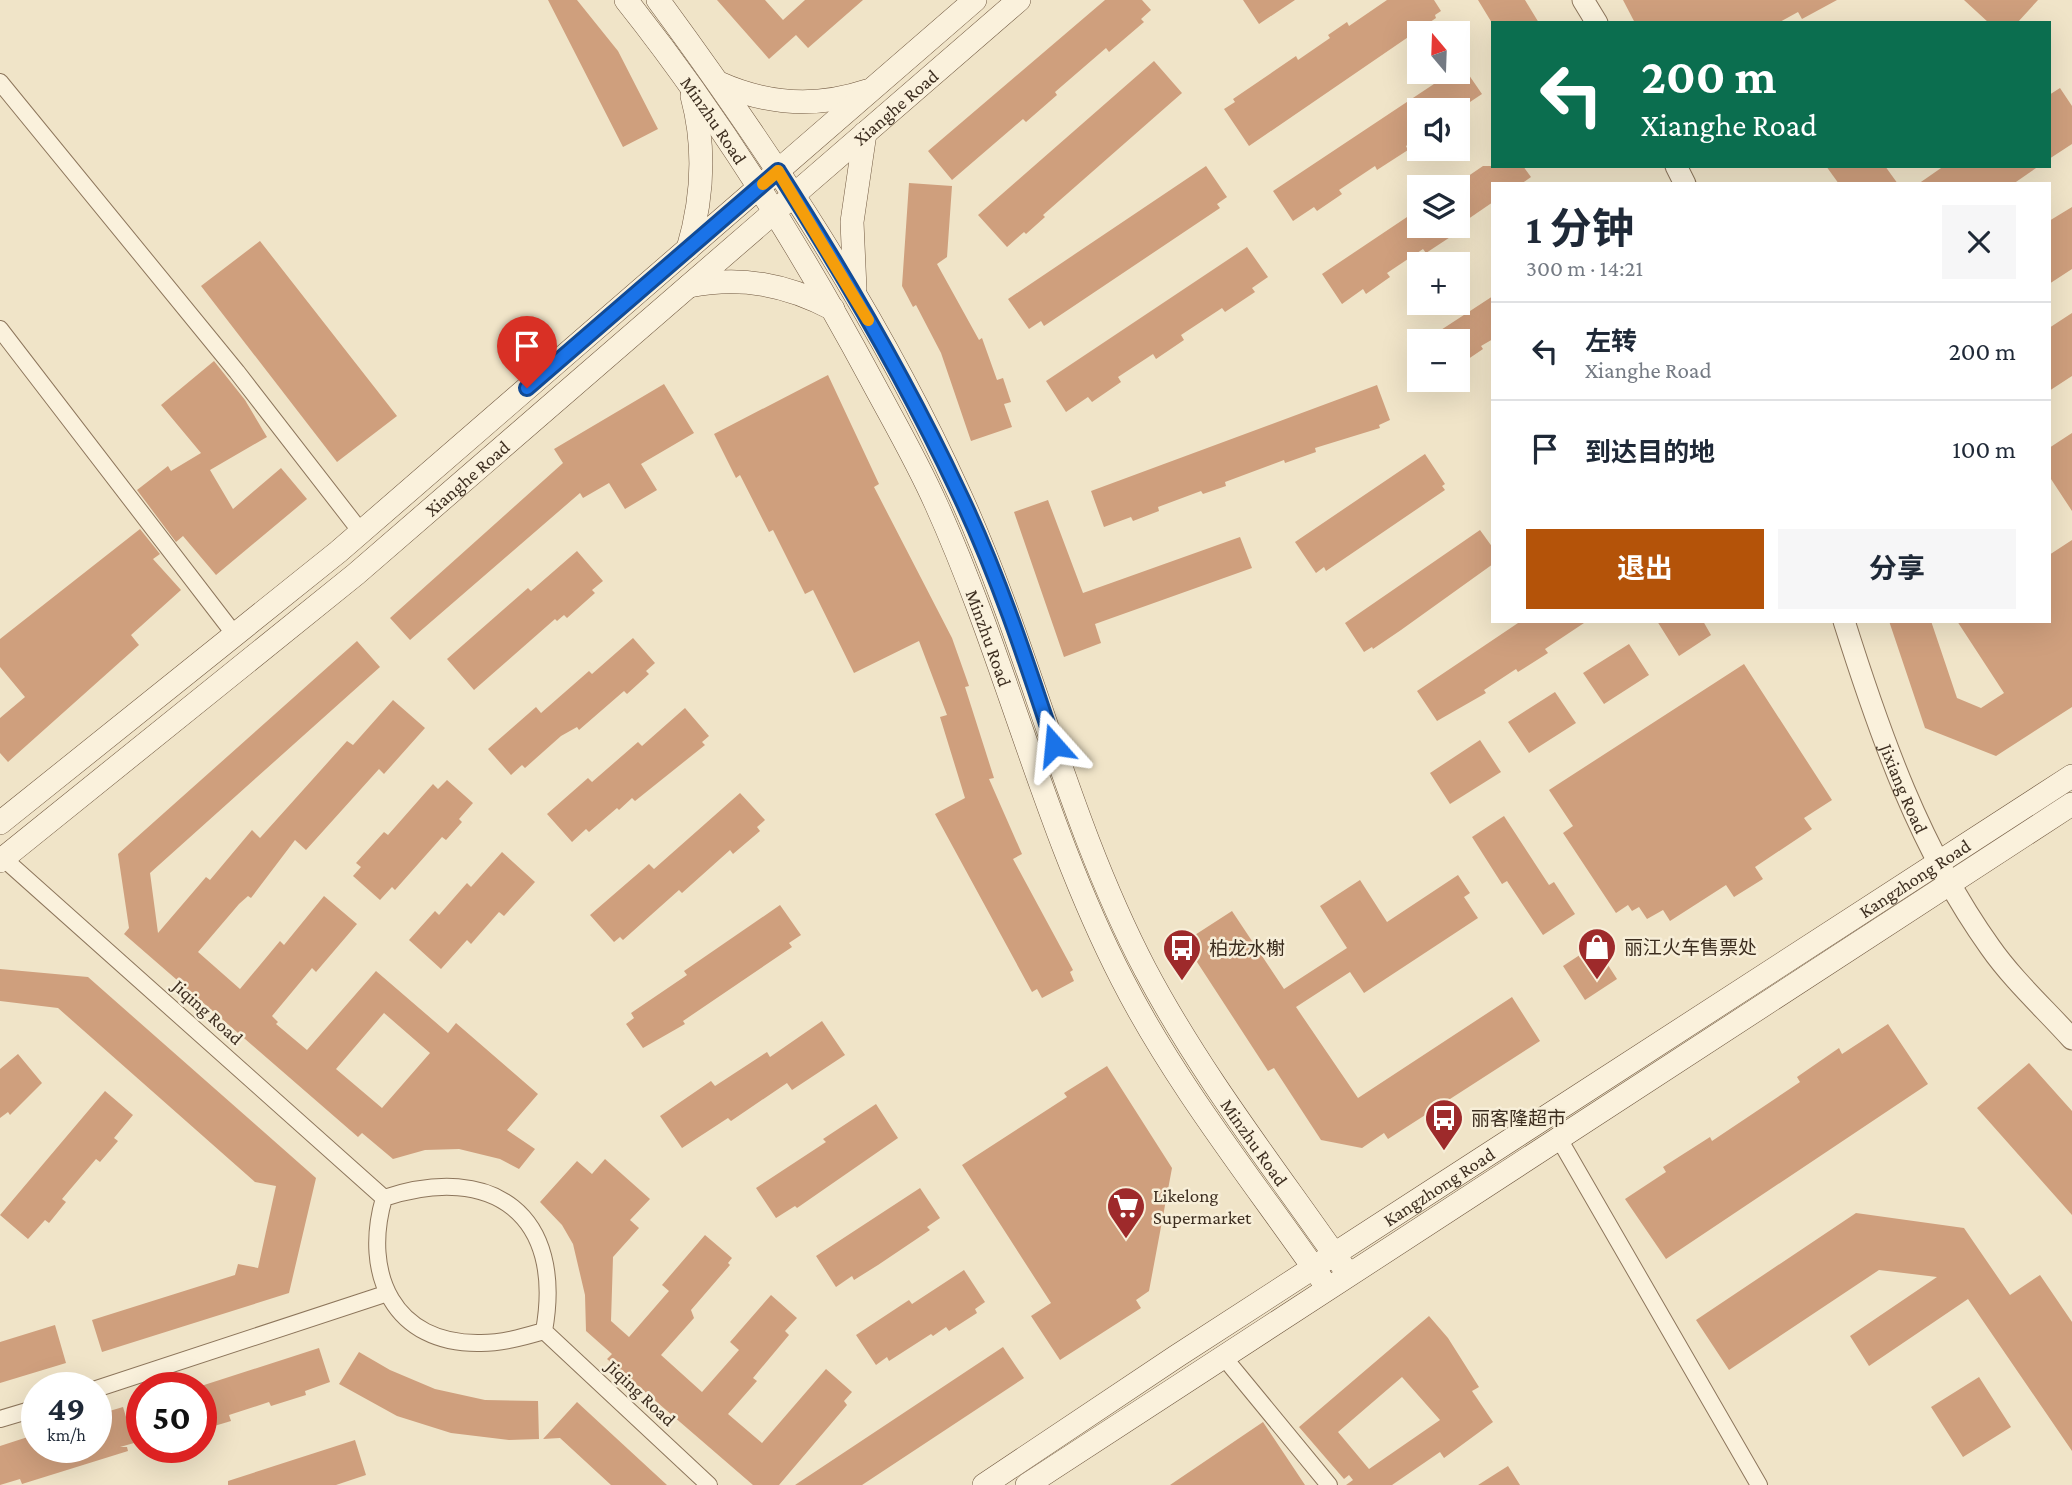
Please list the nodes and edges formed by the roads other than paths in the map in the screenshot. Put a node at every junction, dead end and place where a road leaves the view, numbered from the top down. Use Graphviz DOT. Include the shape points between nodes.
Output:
graph roads {
  1 [pos="626,0"];
  2 [pos="658,0"];
  3 [pos="975,0"];
  4 [pos="1019,0"];
  5 [pos="1583,0"];
  6 [pos="1596,21"];
  7 [pos="0,82"];
  8 [pos="719,83"];
  9 [pos="690,86"];
  10 [pos="873,88"];
  11 [pos="865,134"];
  12 [pos="778,171"];
  13 [pos="759,188"];
  14 [pos="793,195"];
  15 [pos="774,212"];
  16 [pos="688,248"];
  17 [pos="689,286"];
  18 [pos="857,299"];
  19 [pos="833,309"];
  20 [pos="0,329"];
  21 [pos="361,532"];
  22 [pos="1845,623"];
  23 [pos="235,635"];
  24 [pos="2072,776"];
  25 [pos="2072,804"];
  26 [pos="0,823"];
  27 [pos="1,859"];
  28 [pos="1939,862"];
  29 [pos="1951,883"];
  30 [pos="2072,1039"];
  31 [pos="1558,1137"];
  32 [pos="384,1198"];
  33 [pos="1334,1254"];
  34 [pos="1313,1268"];
  35 [pos="1348,1274"];
  36 [pos="1326,1287"];
  37 [pos="388,1293"];
  38 [pos="544,1331"];
  39 [pos="1222,1355"];
  40 [pos="112,1384"];
  41 [pos="21,1413"];
  42 [pos="0,1419"];
  43 [pos="709,1485"];
  44 [pos="984,1485"];
  45 [pos="1027,1485"];
  46 [pos="1329,1485"];
  47 [pos="1759,1485"];
  1 -- 9 [label="main road, Minzhu Road"];
  2 -- 8 [label="main road, Minzhu Road"];
  3 -- 10 [label="main road, Xianghe Road"];
  4 -- 11 [label="main road, Xianghe Road"];
  5 -- 6 [label="street"];
  7 -- 21 [label="street"];
  8 -- 10 [label="main road" via="762,99 796,103 830,101"];
  8 -- 12 [label="main road, Minzhu Road"];
  9 -- 13 [label="main road, Minzhu Road"];
  9 -- 16 [label="main road" via="702,157 699,204"];
  10 -- 12 [label="main road, Xianghe Road"];
  11 -- 14 [label="main road, Xianghe Road"];
  11 -- 18 [label="main road" via="852,222"];
  12 -- 13 [label="main road, Xianghe Road"];
  12 -- 14 [label="main road, Minzhu Road"];
  13 -- 15 [label="main road, Minzhu Road"];
  13 -- 16 [label="main road, Xianghe Road"];
  14 -- 15 [label="main road, Xianghe Road"];
  14 -- 18 [label="main road, Minzhu Road"];
  15 -- 17 [label="main road, Xianghe Road"];
  15 -- 19 [label="main road, Minzhu Road"];
  16 -- 21 [label="main road, Xianghe Road"];
  17 -- 19 [label="main road" via="726,281 764,284"];
  17 -- 27 [label="main road, Xianghe Road" via="356,574"];
  18 -- 33 [label="main road, Minzhu Road" via="959,494 1005,606 1082,827 1146,970 1183,1034"];
  19 -- 34 [label="main road, Minzhu Road" via="936,504 986,627 1058,836 1123,982 1161,1048"];
  20 -- 23 [label="street"];
  21 -- 23 [label="main road, Xianghe Road"];
  22 -- 28 [label="street, Jixiang Road" via="1884,743"];
  23 -- 26 [label="main road, Xianghe Road"];
  24 -- 28 [label="main road, Kangzhong Road"];
  25 -- 29 [label="main road, Kangzhong Road"];
  27 -- 32 [label="street, Jiqing Road"];
  28 -- 29 [label="street, Jixiang Road"];
  28 -- 33 [label="main road, Kangzhong Road"];
  29 -- 30 [label="street, Jixiang Road" via="1991,949"];
  29 -- 31 [label="main road, Kangzhong Road"];
  31 -- 35 [label="main road, Kangzhong Road"];
  31 -- 47 [label="street"];
  32 -- 37 [label="street" via="375,1241"];
  32 -- 38 [label="street" via="428,1187 450,1187 493,1195 513,1205 538,1241 547,1271 550,1302"];
  33 -- 34 [label="main road, Kangzhong Road"];
  33 -- 35 [label="main road, Minzhu Road"];
  34 -- 36 [label="main road, Minzhu Road"];
  34 -- 44 [label="main road, Kangzhong Road"];
  35 -- 36 [label="main road, Kangzhong Road"];
  36 -- 39 [label="main road, Kangzhong Road"];
  37 -- 38 [label="street" via="412,1324 443,1338 497,1342"];
  37 -- 40 [label="street"];
  38 -- 43 [label="street, Jiqing Road"];
  39 -- 45 [label="main road, Kangzhong Road"];
  39 -- 46 [label="street"];
  41 -- 42 [label="street"];
}
